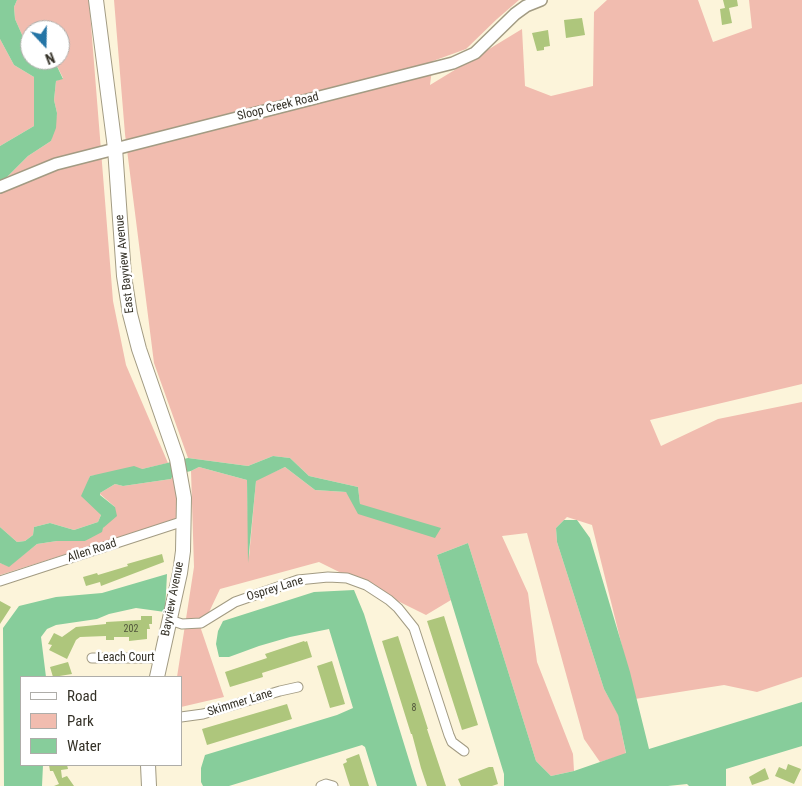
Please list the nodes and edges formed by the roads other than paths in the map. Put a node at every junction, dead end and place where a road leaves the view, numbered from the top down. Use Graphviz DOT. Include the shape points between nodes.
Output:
graph roads {
  1 [pos="96,0"];
  2 [pos="540,0"];
  3 [pos="115,148"];
  4 [pos="0,187"];
  5 [pos="184,521"];
  6 [pos="0,581"];
  7 [pos="170,620"];
  8 [pos="92,658"];
  9 [pos="161,658"];
  10 [pos="158,676"];
  11 [pos="298,687"];
  12 [pos="182,717"];
  13 [pos="464,751"];
  14 [pos="148,766"];
  15 [pos="149,786"];
  16 [pos="321,786"];
  17 [pos="333,786"];
  1 -- 3 [label="main road, East Bayview Avenue"];
  2 -- 3 [label="street, Sloop Creek Road" via="516,14 475,53 453,63"];
  3 -- 4 [label="street, Sloop Creek Road" via="56,164"];
  3 -- 5 [label="main road, East Bayview Avenue" via="124,276 130,314 181,474"];
  5 -- 6 [label="street, Allen Road"];
  5 -- 7 [label="main road, Bayview Avenue" via="181,566"];
  7 -- 9 [label="main road, Bayview Avenue"];
  7 -- 13 [label="street, Osprey Lane" via="182,624 201,623 235,602 298,580 347,578 366,585 398,608 414,628 449,735 452,742"];
  8 -- 9 [label="street, Leach Court"];
  9 -- 10 [label="main road, Bayview Avenue"];
  11 -- 12 [label="street, Skimmer Lane"];
  14 -- 15 [label="main road"];
  16 -- 17 [label="street"];
}
